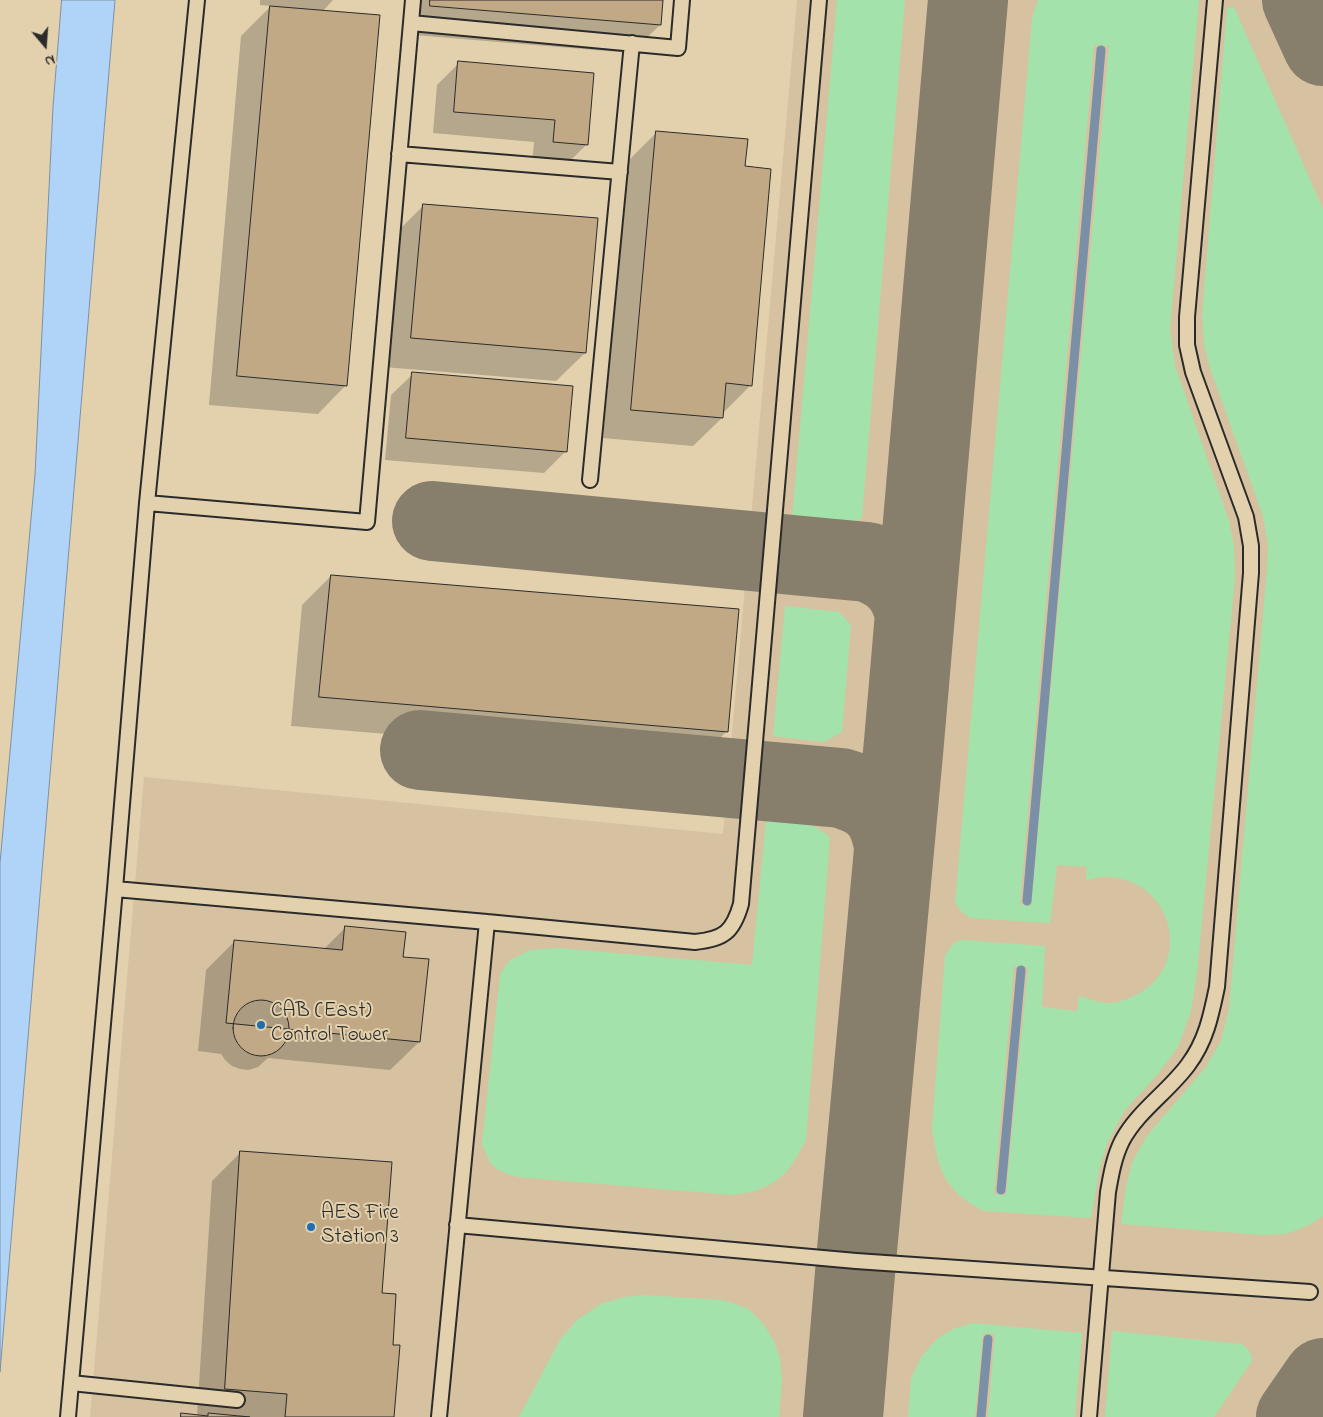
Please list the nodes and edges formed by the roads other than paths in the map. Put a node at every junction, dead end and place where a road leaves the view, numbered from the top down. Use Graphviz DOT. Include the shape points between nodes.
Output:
graph roads {
  1 [pos="197,0"];
  2 [pos="413,0"];
  3 [pos="682,0"];
  4 [pos="819,0"];
  5 [pos="1215,0"];
  6 [pos="411,23"];
  7 [pos="632,43"];
  8 [pos="399,154"];
  9 [pos="620,172"];
  10 [pos="590,480"];
  11 [pos="147,503"];
  12 [pos="115,890"];
  13 [pos="487,922"];
  14 [pos="457,1225"];
  15 [pos="1100,1277"];
  16 [pos="1310,1292"];
  17 [pos="71,1383"];
  18 [pos="237,1400"];
  19 [pos="68,1417"];
  20 [pos="439,1417"];
  21 [pos="1088,1417"];
  1 -- 11 [label="lane"];
  2 -- 6 [label="lane"];
  3 -- 7 [label="lane" via="678,48"];
  4 -- 13 [label="lane" via="741,904 736,920 726,933 713,940 695,942"];
  5 -- 15 [label="lane" via="1187,345 1193,372 1246,517 1251,546 1217,987 1211,1018 1188,1065 1122,1141 1112,1166"];
  6 -- 7 [label="lane"];
  6 -- 8 [label="lane"];
  7 -- 9 [label="lane"];
  8 -- 9 [label="lane"];
  8 -- 11 [label="lane" via="367,522"];
  9 -- 10 [label="lane"];
  11 -- 12 [label="lane"];
  12 -- 13 [label="lane"];
  12 -- 17 [label="lane"];
  13 -- 14 [label="lane"];
  14 -- 15 [label="lane" via="856,1261"];
  14 -- 20 [label="lane"];
  15 -- 16 [label="lane"];
  15 -- 21 [label="lane"];
  17 -- 18 [label="lane"];
  17 -- 19 [label="lane"];
}
